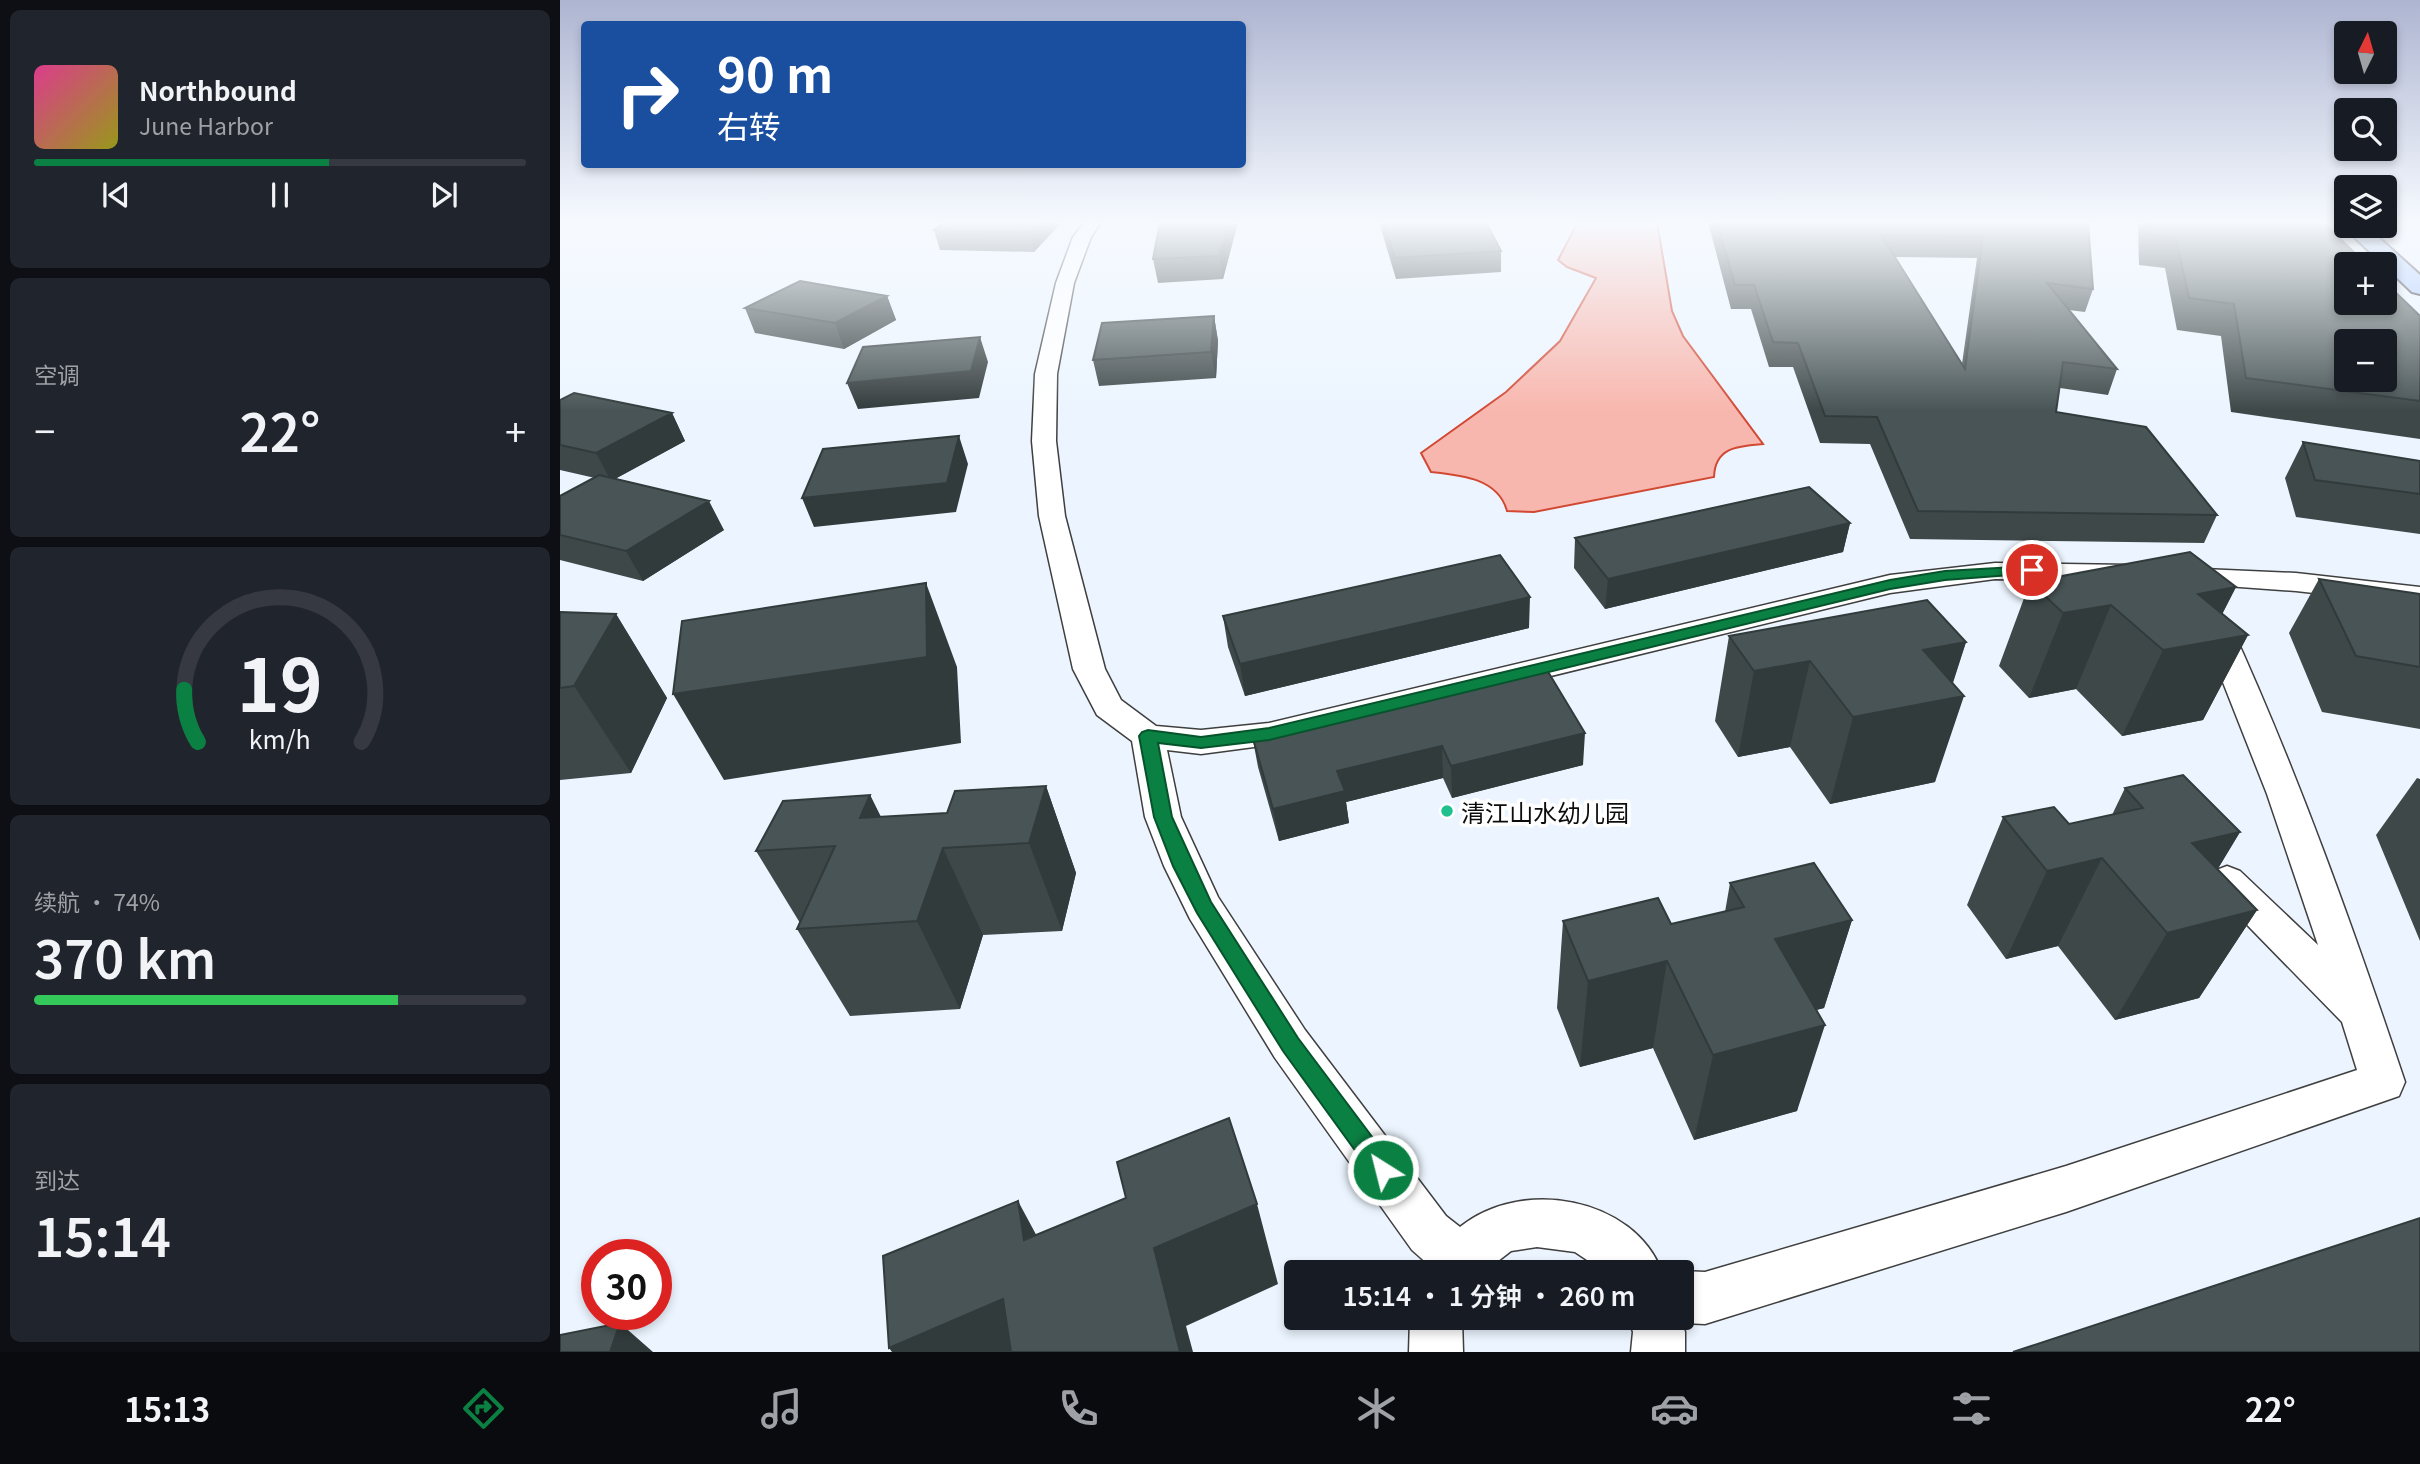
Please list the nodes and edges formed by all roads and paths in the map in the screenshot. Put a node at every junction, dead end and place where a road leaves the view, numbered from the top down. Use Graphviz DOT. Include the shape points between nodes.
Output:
graph roads {
  1 [pos="1065,285"];
  2 [pos="2397,288"];
  3 [pos="2420,310"];
  4 [pos="2199,577"];
  5 [pos="2420,596"];
  6 [pos="2163,599"];
  7 [pos="1148,736"];
  8 [pos="2203,857"];
  9 [pos="2361,1013"];
  10 [pos="1452,1260"];
  11 [pos="1463,1260"];
  12 [pos="1625,1260"];
  13 [pos="1694,1298"];
  14 [pos="1434,1330"];
  15 [pos="1658,1330"];
  16 [pos="1436,1352"];
  17 [pos="1658,1352"];
  1 -- 7 [label="street" via="1046,374 1044,441 1050,504 1089,669 1108,707"];
  2 -- 3 [label="main road"];
  4 -- 5 [label="street"];
  4 -- 6 [label="street"];
  4 -- 7 [label="street" via="1994,571 1890,584 1269,734 1201,742"];
  4 -- 9 [label="street" via="2211,615 2250,699"];
  7 -- 10 [label="street" via="1163,817 1204,908 1298,1055"];
  8 -- 9 [label="street"];
  9 -- 13 [label="street" via="2383,1082 2066,1189 1705,1298"];
  11 -- 12 [label="street" via="1485,1237 1515,1224 1547,1221 1578,1226 1608,1242"];
  14 -- 16 [label="street"];
  15 -- 17 [label="street"];
}
